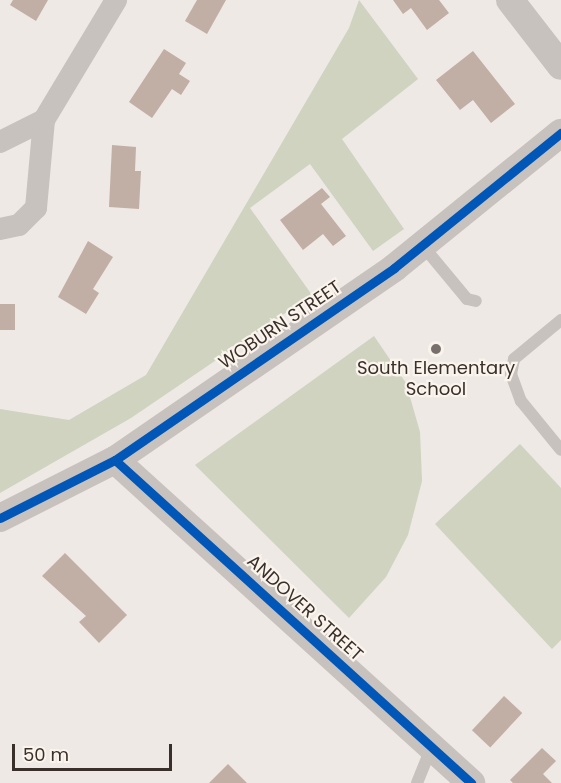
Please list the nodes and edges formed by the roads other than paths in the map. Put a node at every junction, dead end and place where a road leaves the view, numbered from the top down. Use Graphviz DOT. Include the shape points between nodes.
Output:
graph roads {
  1 [pos="116,0"];
  2 [pos="510,0"];
  3 [pos="561,66"];
  4 [pos="44,120"];
  5 [pos="561,133"];
  6 [pos="0,142"];
  7 [pos="0,229"];
  8 [pos="423,246"];
  9 [pos="476,301"];
  10 [pos="561,320"];
  11 [pos="561,450"];
  12 [pos="115,460"];
  13 [pos="0,518"];
  14 [pos="432,747"];
  15 [pos="417,783"];
  16 [pos="471,783"];
  1 -- 4 [label="street"];
  2 -- 3 [label="street"];
  4 -- 6 [label="street"];
  4 -- 7 [label="street" via="39,201 26,220"];
  5 -- 8 [label="street, WOBURN STREET"];
  8 -- 9 [label="lane" via="467,298"];
  8 -- 12 [label="street, WOBURN STREET"];
  10 -- 11 [label="lane" via="514,359 511,374 521,401"];
  12 -- 13 [label="street, WOBURN STREET"];
  12 -- 14 [label="street, ANDOVER STREET"];
  14 -- 15 [label="lane"];
  14 -- 16 [label="street, ANDOVER STREET"];
}
